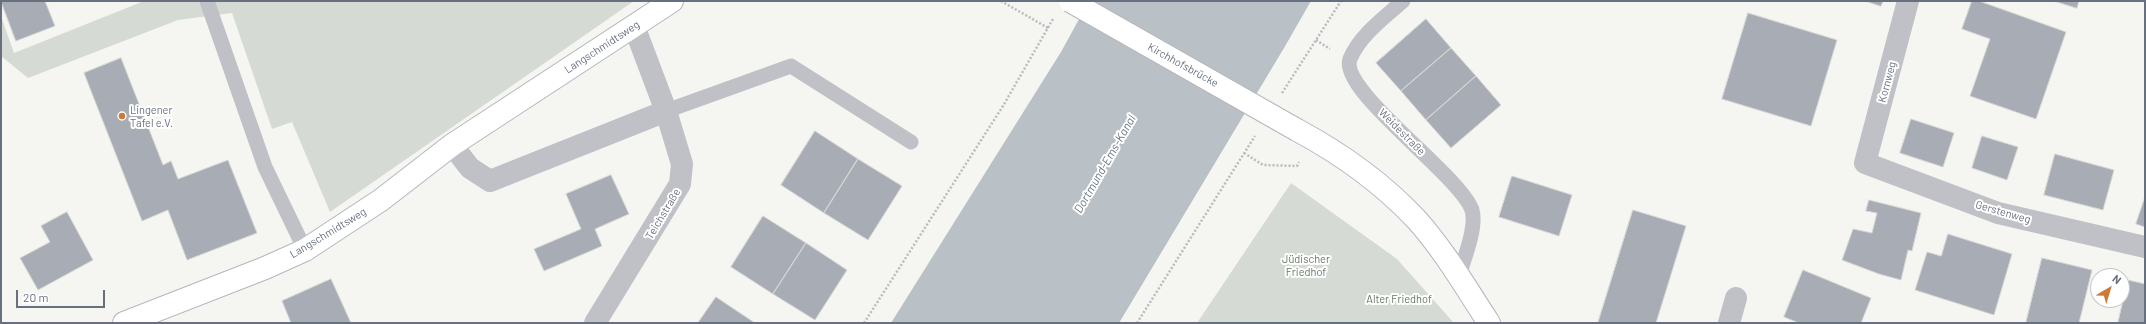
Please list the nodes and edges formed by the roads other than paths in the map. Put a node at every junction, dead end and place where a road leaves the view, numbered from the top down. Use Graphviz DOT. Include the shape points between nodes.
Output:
graph roads {
  1 [pos="207,1"];
  2 [pos="672,1"];
  3 [pos="1403,1"];
  4 [pos="1908,1"];
  5 [pos="1062,8"];
  6 [pos="634,26"];
  7 [pos="666,112"];
  8 [pos="911,142"];
  9 [pos="452,145"];
  10 [pos="1865,163"];
  11 [pos="2145,247"];
  12 [pos="305,250"];
  13 [pos="1459,275"];
  14 [pos="1736,298"];
  15 [pos="124,323"];
  16 [pos="594,323"];
  17 [pos="1489,323"];
  18 [pos="1729,323"];
  1 -- 12 [label="lane" via="265,167"];
  2 -- 6 [label="street, Langschmidtsweg"];
  3 -- 13 [label="lane, Weidestraße" via="1359,44 1349,61 1352,77 1371,101 1457,189 1472,210 1472,238"];
  4 -- 10 [label="street, Kornweg"];
  5 -- 13 [label="street, Kirchhofsbrücke, bridge" via="1297,130 1333,152 1389,192 1416,220"];
  6 -- 7 [label="street, Teichstraße"];
  6 -- 9 [label="street, Langschmidtsweg"];
  7 -- 8 [label="lane" via="791,66"];
  7 -- 9 [label="street" via="490,181 470,168"];
  7 -- 16 [label="street, Teichstraße" via="682,164 680,184"];
  9 -- 12 [label="street, Langschmidtsweg" via="381,200"];
  10 -- 11 [label="street, Gerstenweg" via="1998,213"];
  12 -- 15 [label="street, Langschmidtsweg"];
  13 -- 17 [label="street"];
  14 -- 18 [label="street"];
}
